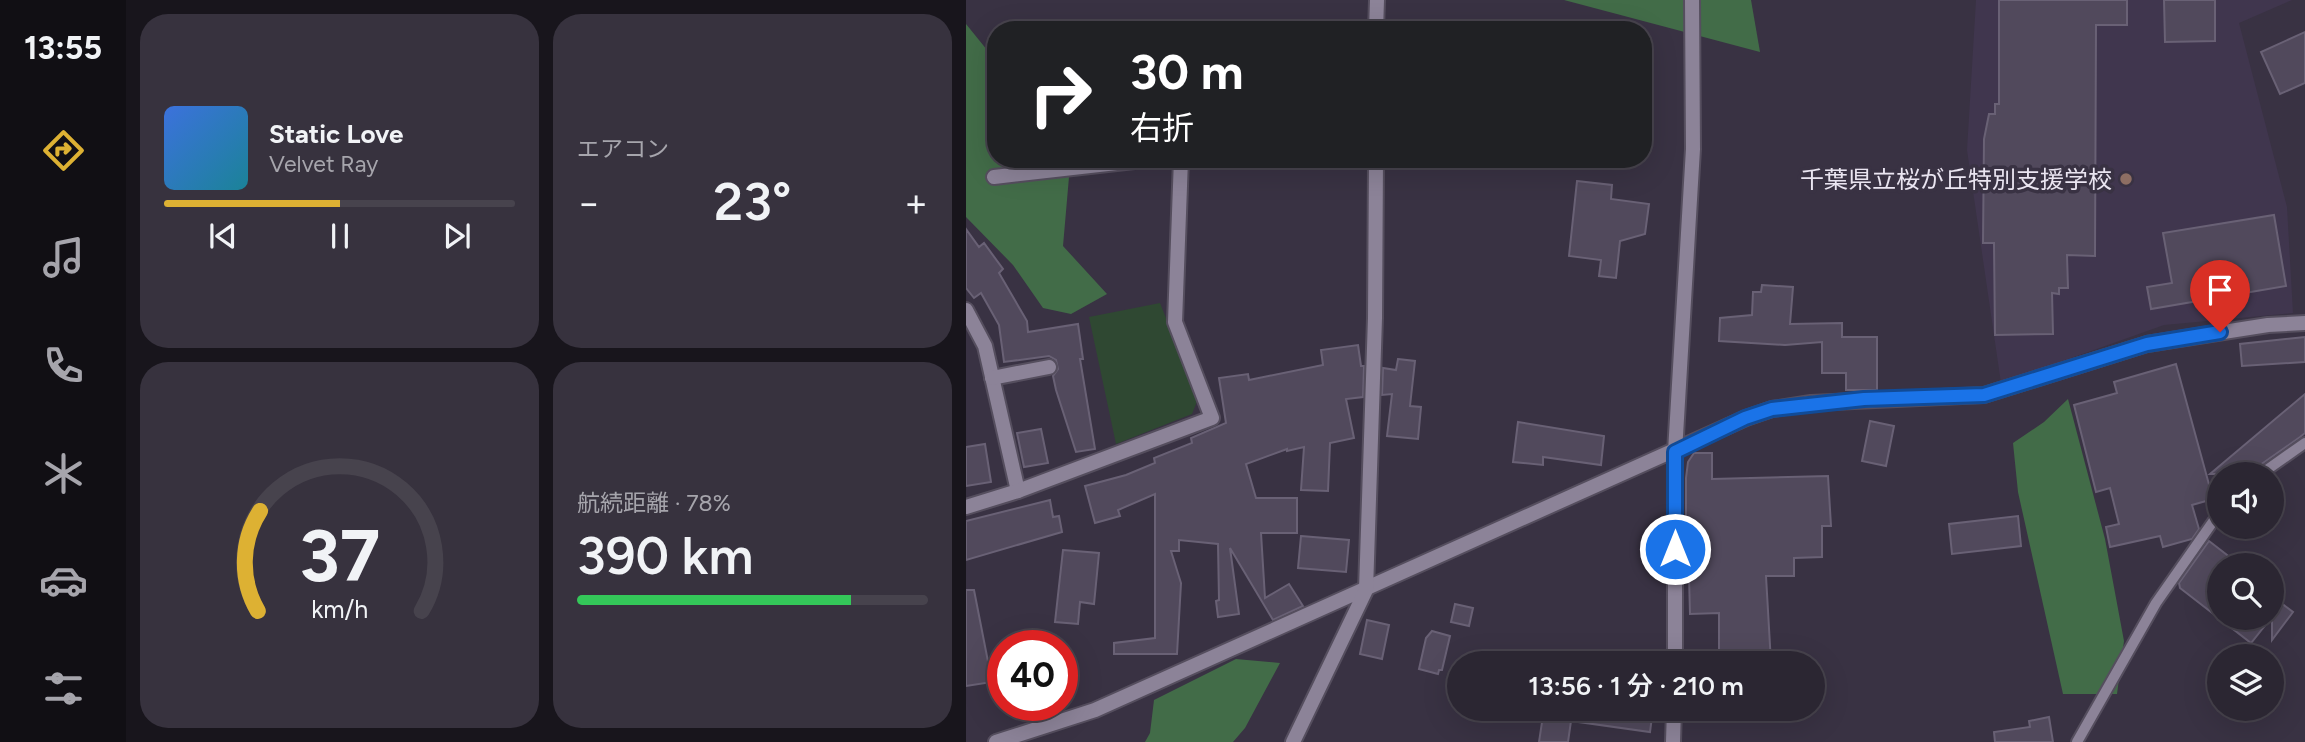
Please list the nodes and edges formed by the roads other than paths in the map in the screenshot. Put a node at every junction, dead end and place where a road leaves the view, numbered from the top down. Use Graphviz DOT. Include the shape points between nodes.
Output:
graph roads {
  1 [pos="1377,0"];
  2 [pos="1692,0"];
  3 [pos="1376,21"];
  4 [pos="1073,168"];
  5 [pos="1181,168"];
  6 [pos="1376,168"];
  7 [pos="994,177"];
  8 [pos="966,310"];
  9 [pos="2305,323"];
  10 [pos="1049,367"];
  11 [pos="992,378"];
  12 [pos="2305,443"];
  13 [pos="1675,452"];
  14 [pos="2278,462"];
  15 [pos="1018,491"];
  16 [pos="966,507"];
  17 [pos="2207,530"];
  18 [pos="1366,590"];
  19 [pos="1675,651"];
  20 [pos="1674,721"];
  21 [pos="996,742"];
  22 [pos="1293,742"];
  23 [pos="1673,742"];
  24 [pos="2077,742"];
  1 -- 3 [label="street"];
  2 -- 13 [label="street" via="1693,149"];
  4 -- 7 [label="street"];
  5 -- 15 [label="street" via="1175,322 1212,418"];
  6 -- 18 [label="street"];
  8 -- 11 [label="street" via="985,346"];
  9 -- 13 [label="street" via="2147,344 1984,395 1850,400 1772,409"];
  10 -- 11 [label="street"];
  11 -- 15 [label="street"];
  12 -- 14 [label="lane"];
  13 -- 18 [label="street"];
  13 -- 19 [label="street"];
  15 -- 16 [label="street"];
  17 -- 24 [label="lane" via="2156,603"];
  18 -- 21 [label="street" via="1095,710"];
  18 -- 22 [label="street"];
  20 -- 23 [label="street"];
}
